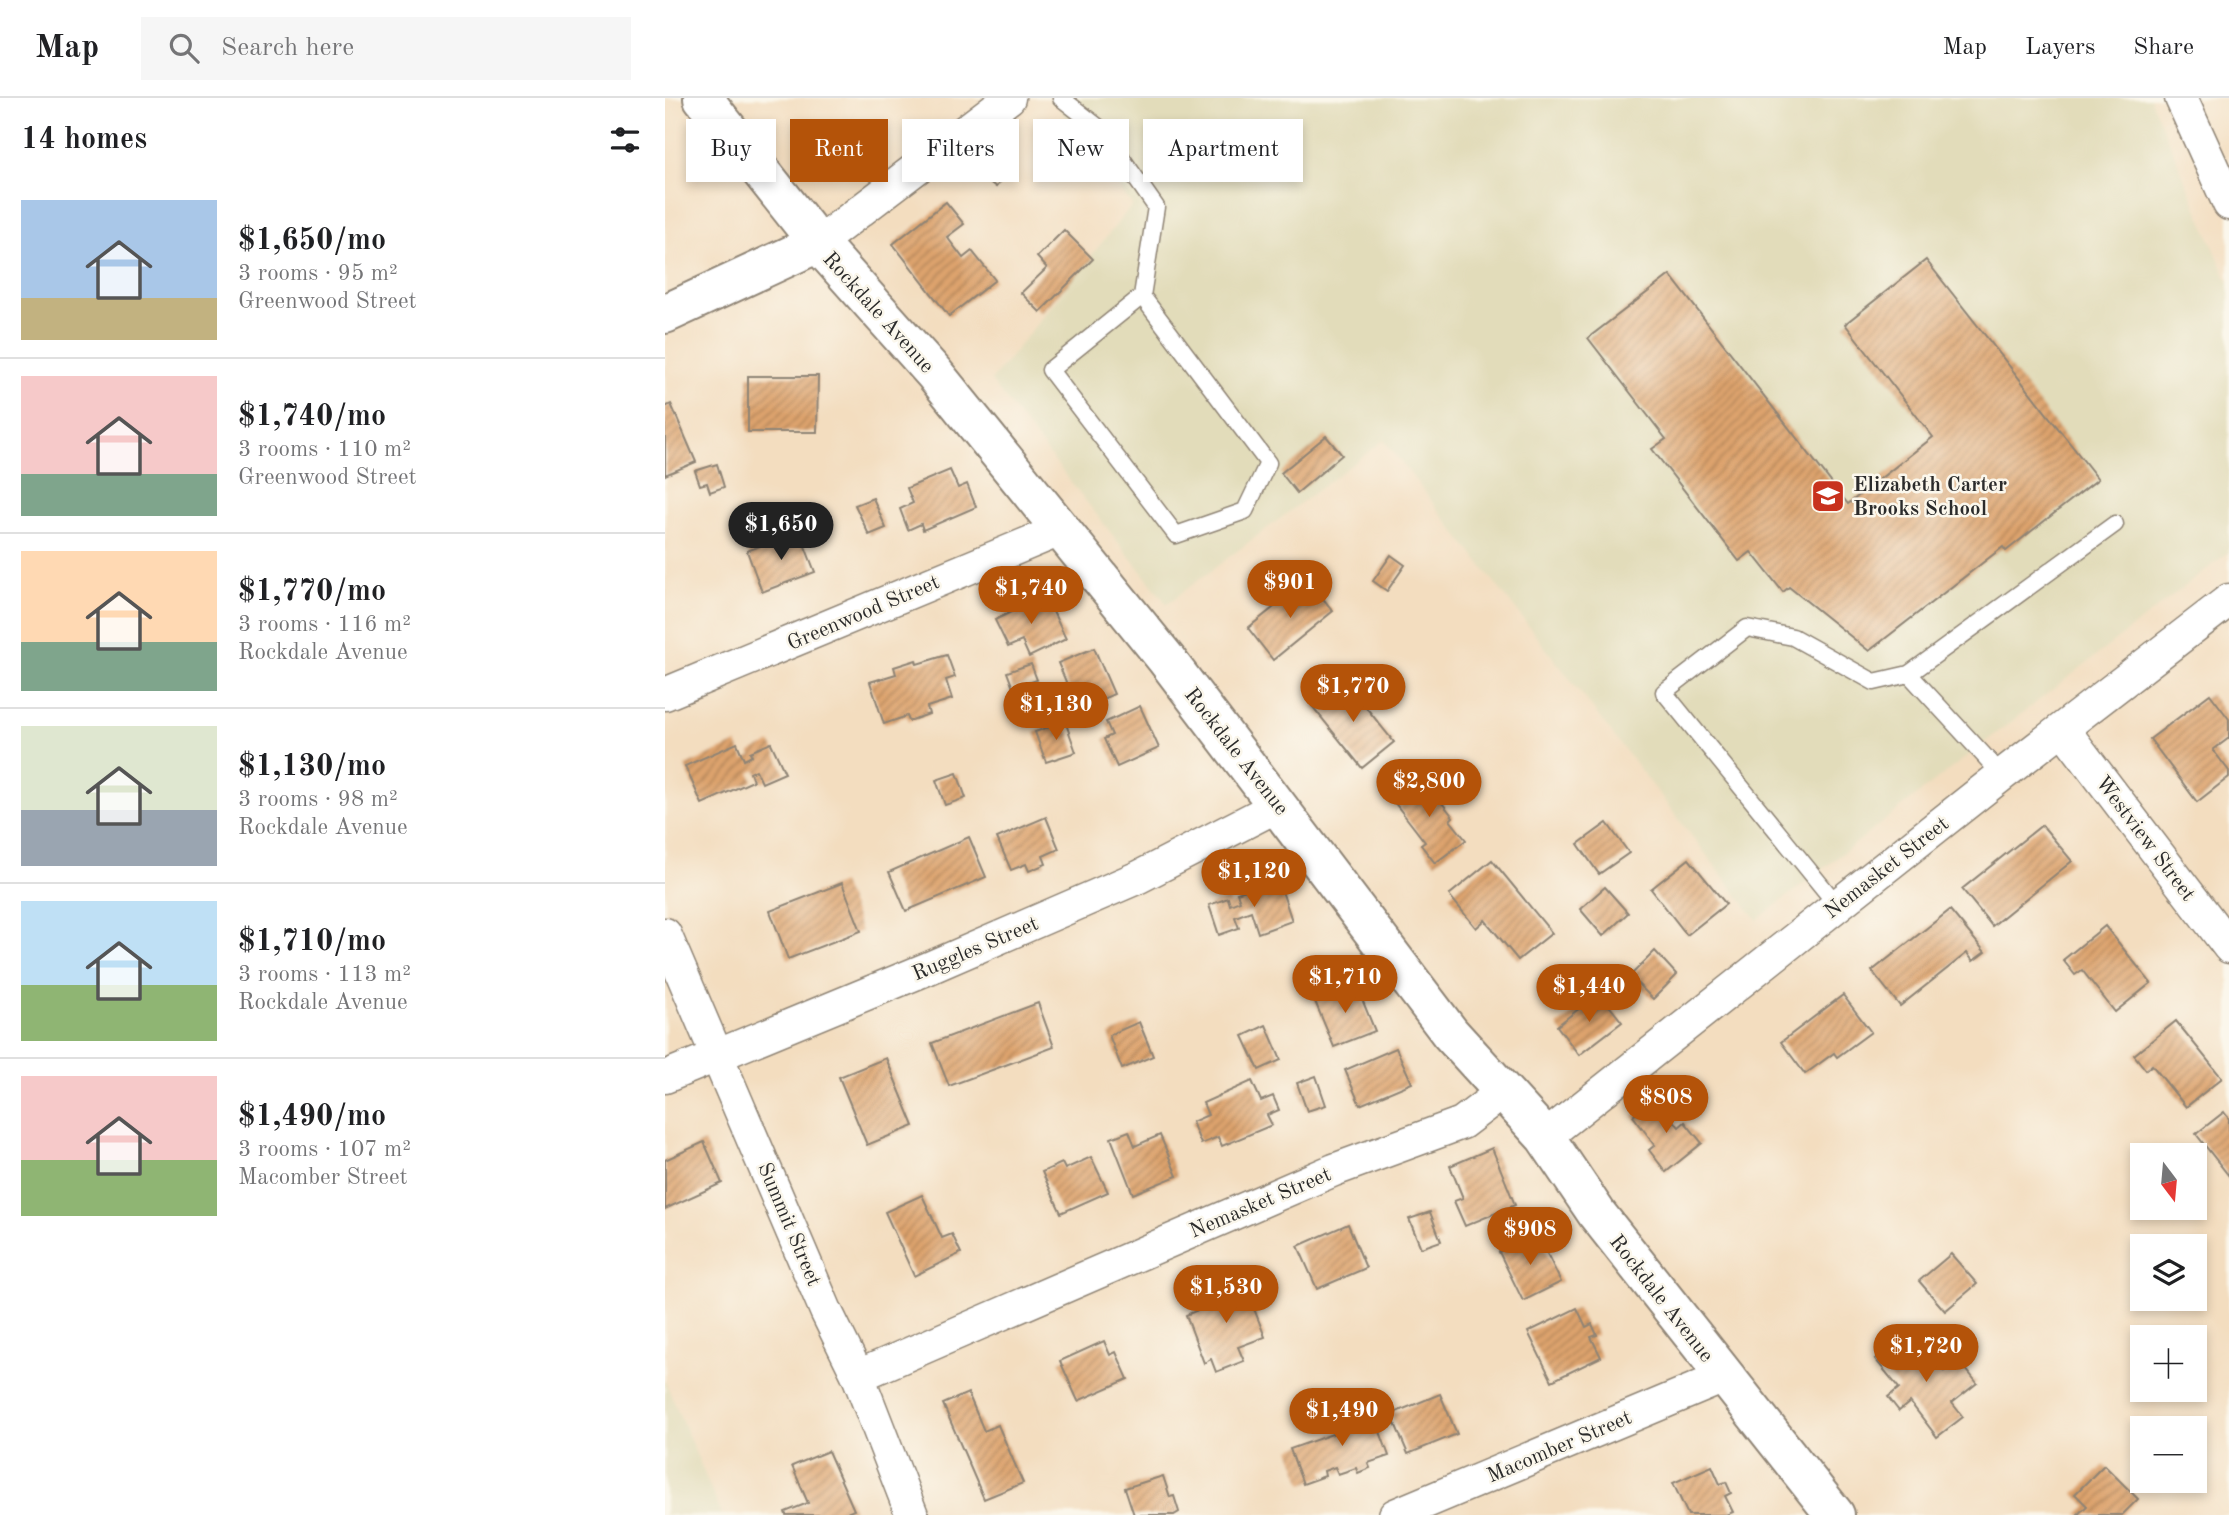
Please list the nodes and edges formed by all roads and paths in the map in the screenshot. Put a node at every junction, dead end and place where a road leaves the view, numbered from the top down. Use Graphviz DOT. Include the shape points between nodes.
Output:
graph roads {
  1 [pos="703,98"];
  2 [pos="1009,98"];
  3 [pos="1061,98"];
  4 [pos="2181,98"];
  5 [pos="2229,204"];
  6 [pos="818,243"];
  7 [pos="1142,296"];
  8 [pos="665,314"];
  9 [pos="2115,524"];
  10 [pos="1060,530"];
  11 [pos="2229,600"];
  12 [pos="1909,674"];
  13 [pos="665,694"];
  14 [pos="2063,729"];
  15 [pos="2002,775"];
  16 [pos="1279,805"];
  17 [pos="1837,905"];
  18 [pos="665,934"];
  19 [pos="2229,947"];
  20 [pos="718,1054"];
  21 [pos="665,1077"];
  22 [pos="1504,1091"];
  23 [pos="1545,1137"];
  24 [pos="858,1376"];
  25 [pos="1724,1377"];
  26 [pos="912,1515"];
  27 [pos="1395,1515"];
  28 [pos="1835,1515"];
  1 -- 6 [label="main road, Rockdale Avenue"];
  2 -- 6 [label="street"];
  3 -- 7 [label="lane" via="1102,130 1156,207"];
  4 -- 5 [label="street"];
  6 -- 8 [label="main road"];
  6 -- 10 [label="main road, Rockdale Avenue" via="934,373"];
  7 -- 7 [label="lane" via="1268,463 1245,511 1176,535 1050,370"];
  9 -- 12 [label="lane"];
  10 -- 13 [label="street, Greenwood Street"];
  10 -- 16 [label="main road, Rockdale Avenue"];
  11 -- 14 [label="street, Nemasket Street"];
  12 -- 15 [label="lane"];
  12 -- 17 [label="lane" via="1874,682 1793,637 1747,628 1664,692"];
  14 -- 15 [label="street, Nemasket Street"];
  14 -- 19 [label="street, Westview Street"];
  15 -- 17 [label="street, Nemasket Street"];
  16 -- 20 [label="street, Ruggles Street" via="1139,877"];
  16 -- 22 [label="main road, Rockdale Avenue" via="1450,1033"];
  17 -- 23 [label="street, Nemasket Street"];
  18 -- 20 [label="street, Summit Street"];
  20 -- 21 [label="street, Ruggles Street"];
  20 -- 24 [label="street, Summit Street"];
  22 -- 23 [label="main road, Rockdale Avenue"];
  22 -- 24 [label="street, Nemasket Street" via="1462,1123 1334,1170"];
  23 -- 25 [label="main road, Rockdale Avenue" via="1597,1214"];
  24 -- 26 [label="street, Summit Street"];
  25 -- 27 [label="street, Macomber Street"];
  25 -- 28 [label="main road, Rockdale Avenue"];
}
